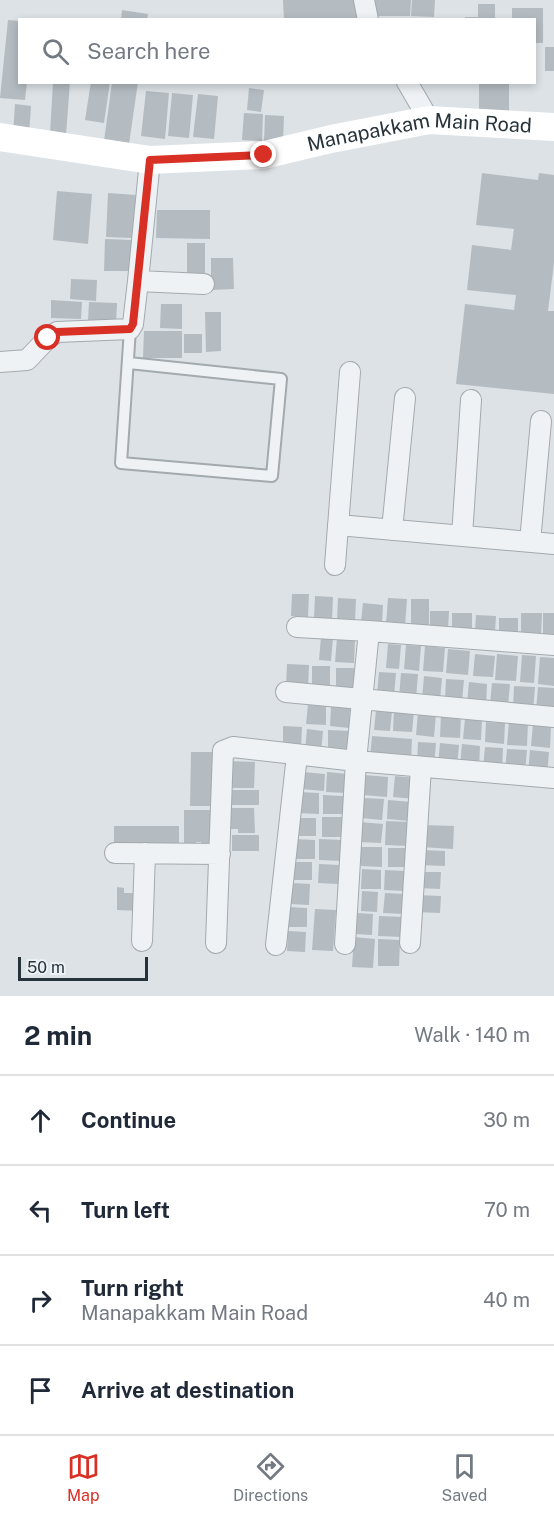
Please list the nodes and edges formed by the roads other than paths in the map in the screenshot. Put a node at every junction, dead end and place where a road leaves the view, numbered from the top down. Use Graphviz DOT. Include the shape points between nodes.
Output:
graph roads {
  1 [pos="364,0"];
  2 [pos="368,18"];
  3 [pos="408,84"];
  4 [pos="429,120"];
  5 [pos="554,127"];
  6 [pos="0,137"];
  7 [pos="150,160"];
  8 [pos="138,281"];
  9 [pos="204,284"];
  10 [pos="130,329"];
  11 [pos="0,362"];
  12 [pos="129,363"];
  13 [pos="350,372"];
  14 [pos="405,398"];
  15 [pos="471,400"];
  16 [pos="541,422"];
  17 [pos="338,525"];
  18 [pos="392,530"];
  19 [pos="462,536"];
  20 [pos="530,542"];
  21 [pos="554,544"];
  22 [pos="335,566"];
  23 [pos="297,627"];
  24 [pos="369,631"];
  25 [pos="554,645"];
  26 [pos="286,692"];
  27 [pos="362,699"];
  28 [pos="554,717"];
  29 [pos="297,755"];
  30 [pos="356,761"];
  31 [pos="421,767"];
  32 [pos="554,778"];
  33 [pos="115,853"];
  34 [pos="145,853"];
  35 [pos="220,854"];
  36 [pos="142,941"];
  37 [pos="216,943"];
  38 [pos="410,943"];
  39 [pos="345,944"];
  40 [pos="276,945"];
  1 -- 2 [label="street"];
  3 -- 4 [label="street"];
  4 -- 5 [label="main road, Manapakkam Main Road"];
  4 -- 7 [label="main road, Manapakkam Main Road" via="264,155"];
  6 -- 7 [label="main road, Manapakkam Main Road"];
  7 -- 8 [label="street"];
  8 -- 9 [label="street"];
  8 -- 10 [label="street"];
  10 -- 11 [label="street" via="57,332 27,360"];
  10 -- 12 [label="lane"];
  12 -- 12 [label="lane" via="121,463 272,476 281,379"];
  13 -- 17 [label="street"];
  14 -- 18 [label="street"];
  15 -- 19 [label="street"];
  16 -- 20 [label="street"];
  17 -- 18 [label="street"];
  17 -- 22 [label="street"];
  18 -- 19 [label="street"];
  19 -- 20 [label="street"];
  20 -- 21 [label="street"];
  23 -- 24 [label="street"];
  24 -- 25 [label="street"];
  24 -- 27 [label="street"];
  26 -- 27 [label="street"];
  27 -- 28 [label="street"];
  27 -- 30 [label="street"];
  29 -- 30 [label="street"];
  29 -- 35 [label="street" via="233,747 223,751"];
  29 -- 40 [label="street"];
  30 -- 31 [label="street"];
  30 -- 39 [label="street"];
  31 -- 32 [label="street"];
  31 -- 38 [label="street"];
  33 -- 34 [label="street"];
  34 -- 35 [label="street"];
  34 -- 36 [label="street"];
  35 -- 37 [label="street"];
}
